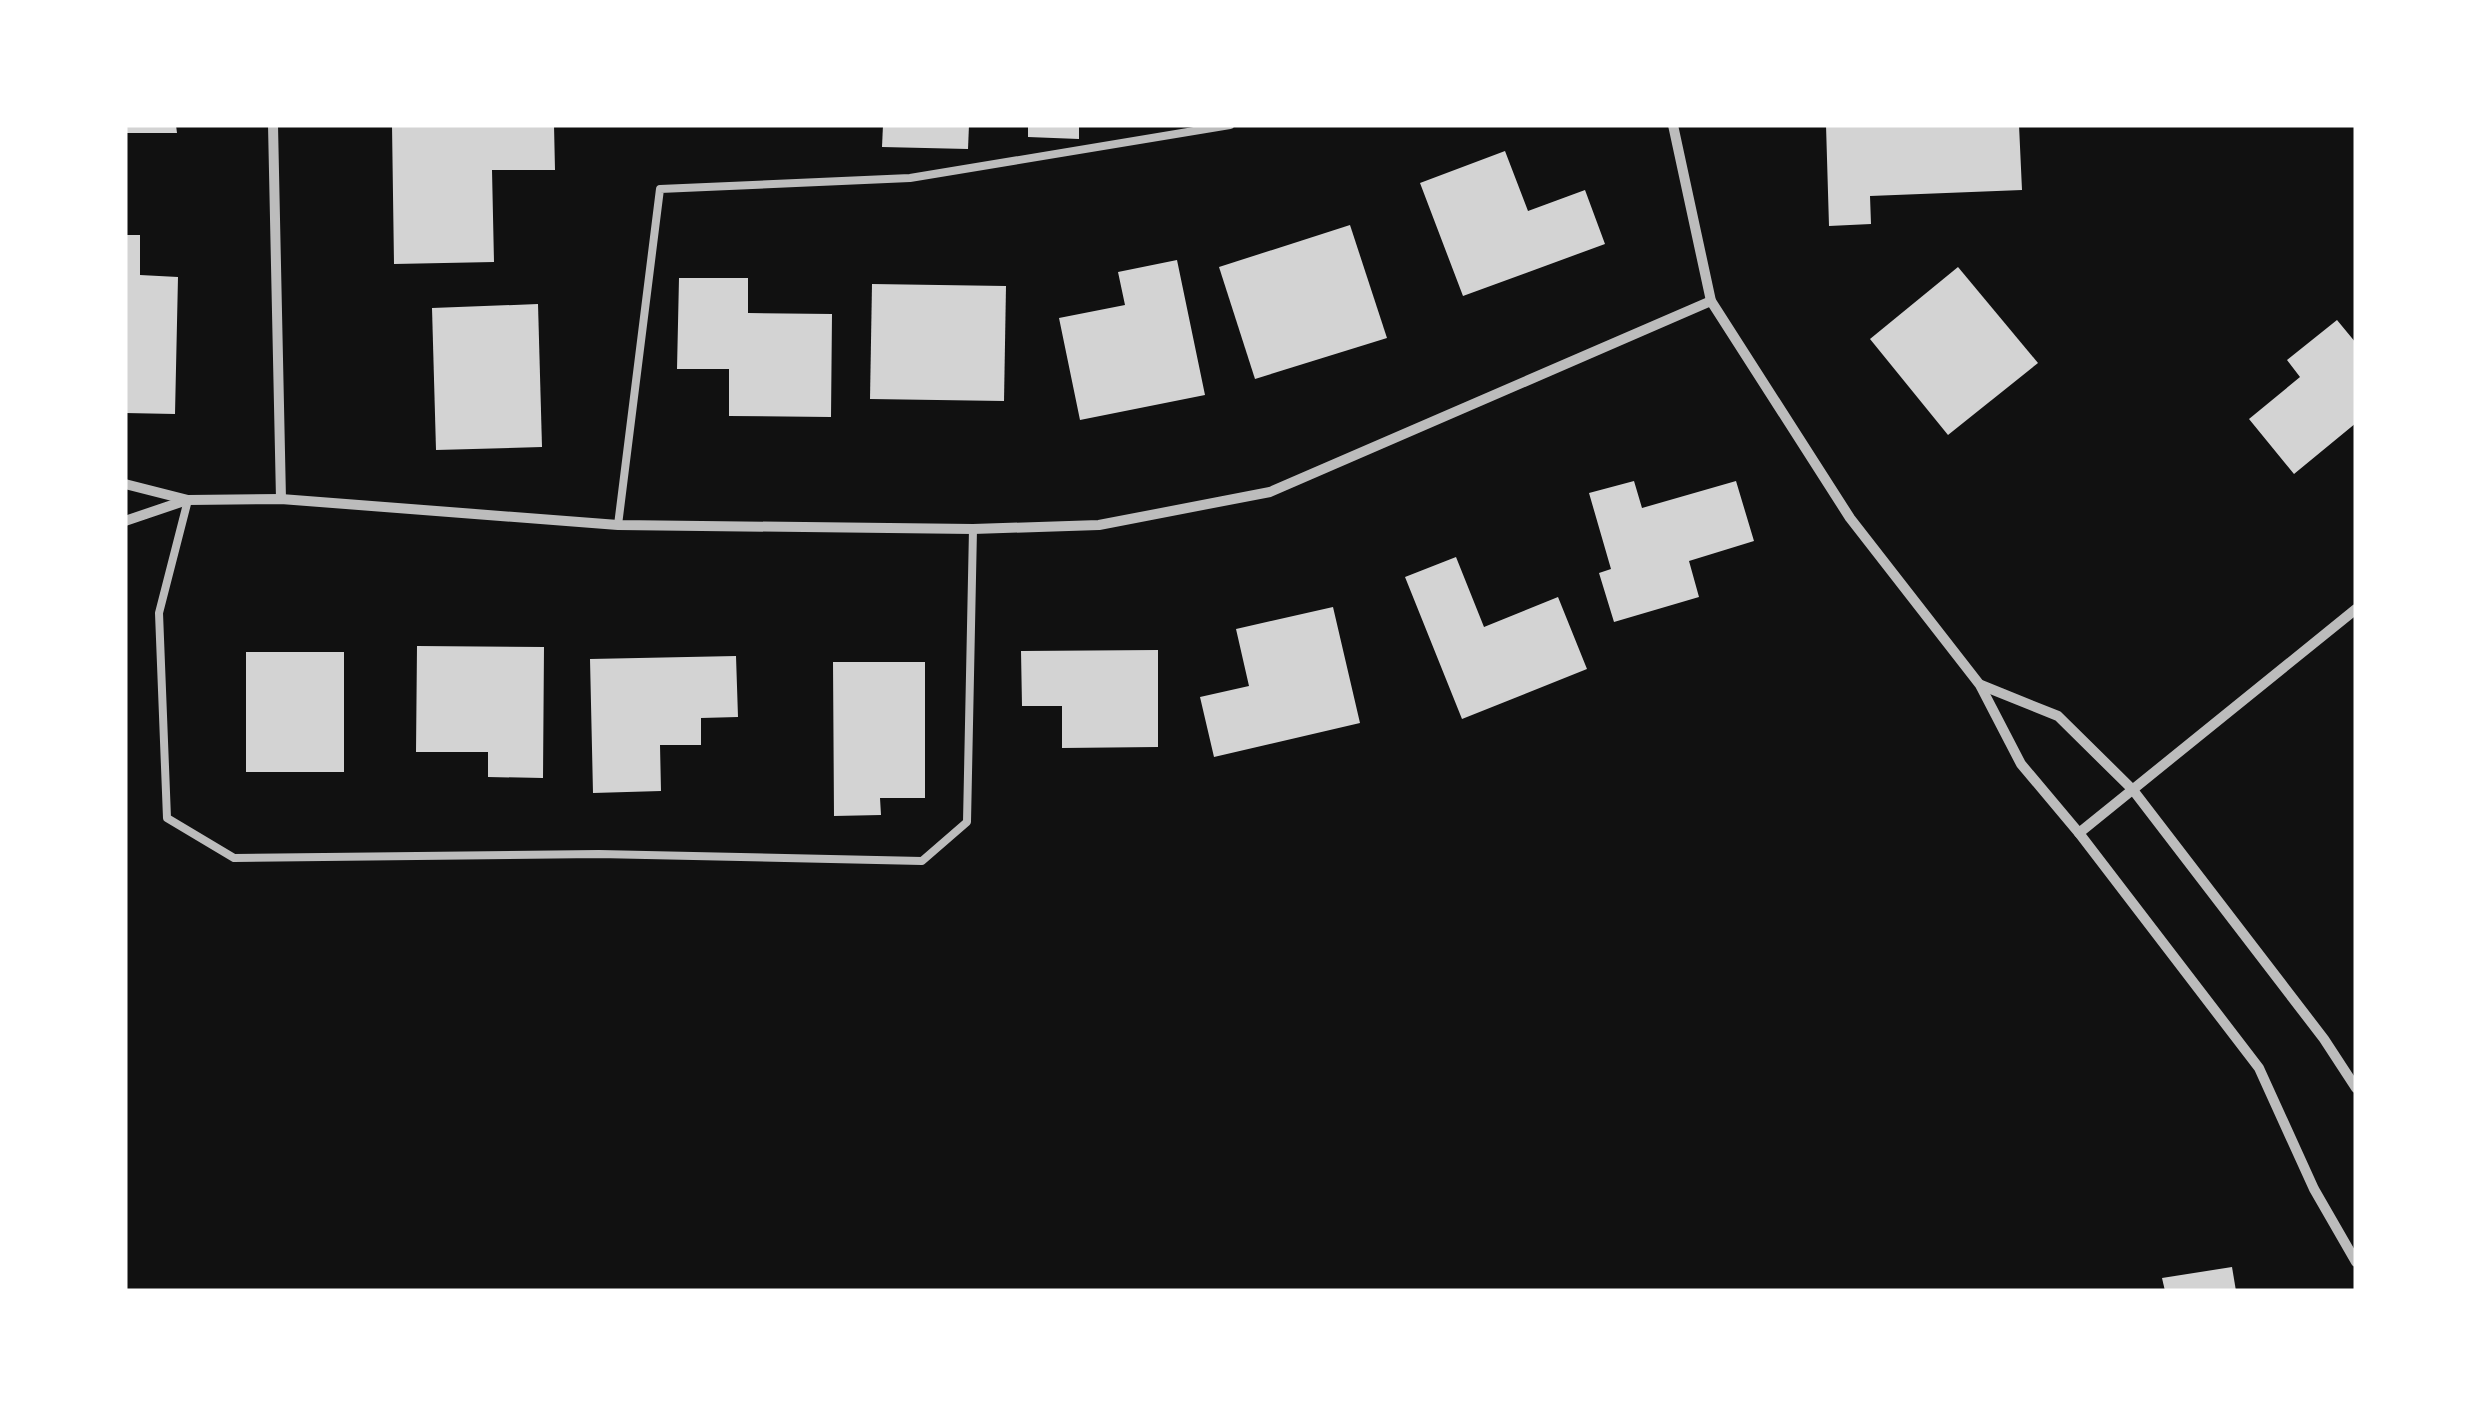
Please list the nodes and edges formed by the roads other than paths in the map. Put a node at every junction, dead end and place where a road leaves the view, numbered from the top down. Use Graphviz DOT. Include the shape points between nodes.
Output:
graph roads {
  1 [pos="273,125"];
  2 [pos="1230,125"];
  3 [pos="1674,125"];
  4 [pos="1710,301"];
  5 [pos="125,484"];
  6 [pos="188,500"];
  7 [pos="281,500"];
  8 [pos="125,521"];
  9 [pos="618,525"];
  10 [pos="973,530"];
  11 [pos="2356,610"];
  12 [pos="1980,684"];
  13 [pos="2133,790"];
  14 [pos="2079,834"];
  15 [pos="2356,1088"];
  16 [pos="2356,1262"];
  1 -- 7 [label="street"];
  2 -- 9 [label="lane" via="910,178 660,189"];
  3 -- 4 [label="street"];
  4 -- 10 [label="street" via="1270,492 1099,524"];
  4 -- 12 [label="street" via="1850,518"];
  5 -- 6 [label="street"];
  6 -- 7 [label="street"];
  6 -- 8 [label="street"];
  6 -- 10 [label="lane" via="160,613 167,818 234,858 600,854 922,861 967,822"];
  7 -- 9 [label="street"];
  9 -- 10 [label="street"];
  11 -- 13 [label="street"];
  12 -- 13 [label="street" via="2058,716"];
  12 -- 14 [label="street" via="2021,764"];
  13 -- 14 [label="street"];
  13 -- 15 [label="street"];
  14 -- 16 [label="street" via="2260,1068 2314,1189"];
}
